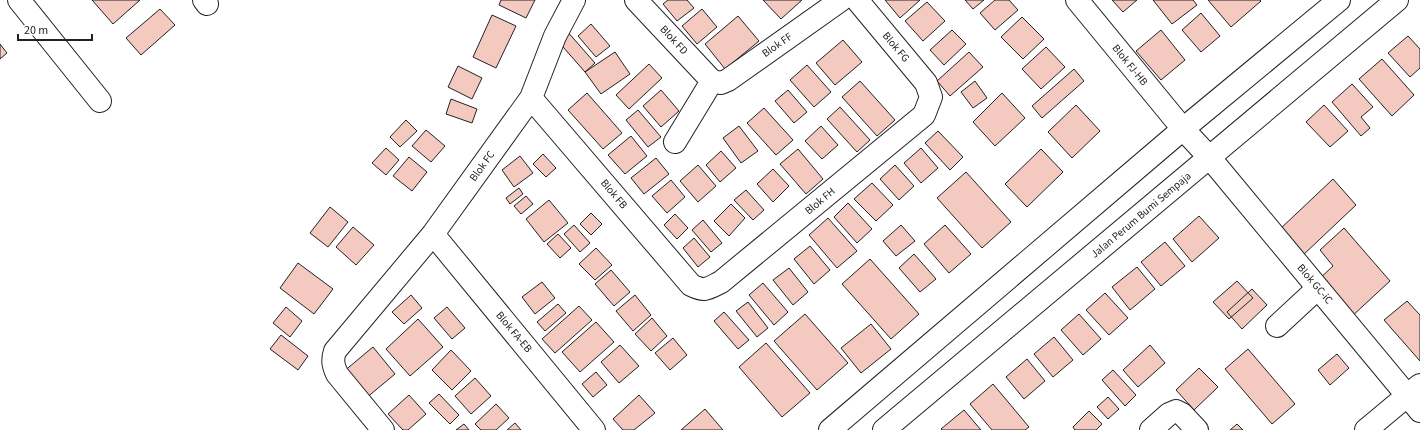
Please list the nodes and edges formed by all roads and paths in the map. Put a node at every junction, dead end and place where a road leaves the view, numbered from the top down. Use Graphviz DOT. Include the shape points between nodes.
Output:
graph roads {
  1 [pos="19,0"];
  2 [pos="574,0"];
  3 [pos="636,0"];
  4 [pos="841,0"];
  5 [pos="857,0"];
  6 [pos="1077,0"];
  7 [pos="1339,0"];
  8 [pos="1397,0"];
  9 [pos="712,81"];
  10 [pos="931,97"];
  11 [pos="532,98"];
  12 [pos="100,101"];
  13 [pos="1183,130"];
  14 [pos="675,142"];
  15 [pos="1210,158"];
  16 [pos="433,234"];
  17 [pos="697,288"];
  18 [pos="1318,288"];
  19 [pos="1277,326"];
  20 [pos="1416,397"];
  21 [pos="383,430"];
  22 [pos="594,430"];
  23 [pos="830,430"];
  24 [pos="884,430"];
  25 [pos="1151,430"];
  26 [pos="1196,430"];
  27 [pos="1366,430"];
  1 -- 12 [label="street"];
  2 -- 11 [label="street" via="555,36"];
  3 -- 9 [label="street, Blok FD"];
  4 -- 9 [label="street, Blok FF" via="728,80 721,84"];
  5 -- 10 [label="street, Blok FG" via="926,83"];
  6 -- 13 [label="street, Blok FJ-HB"];
  7 -- 13 [label="street"];
  8 -- 15 [label="street, Jalan Perum Bumi Sempaja"];
  9 -- 14 [label="street"];
  10 -- 17 [label="street, Blok FH" via="924,115 721,282 701,290"];
  11 -- 16 [label="street, Blok FC"];
  11 -- 17 [label="street, Blok FB" via="691,285"];
  13 -- 15 [label="street, Blok FJ-HB"];
  13 -- 23 [label="street"];
  15 -- 18 [label="street, Blok GC-iC"];
  15 -- 24 [label="street, Jalan Perum Bumi Sempaja"];
  16 -- 21 [label="street, Blok FC" via="335,351 333,358 333,366 338,374"];
  16 -- 22 [label="street, Blok FA-EB"];
  18 -- 19 [label="street"];
  18 -- 20 [label="street, Blok GC-iC"];
  20 -- 27 [label="street"];
  25 -- 26 [label="street" via="1176,411"];
}
